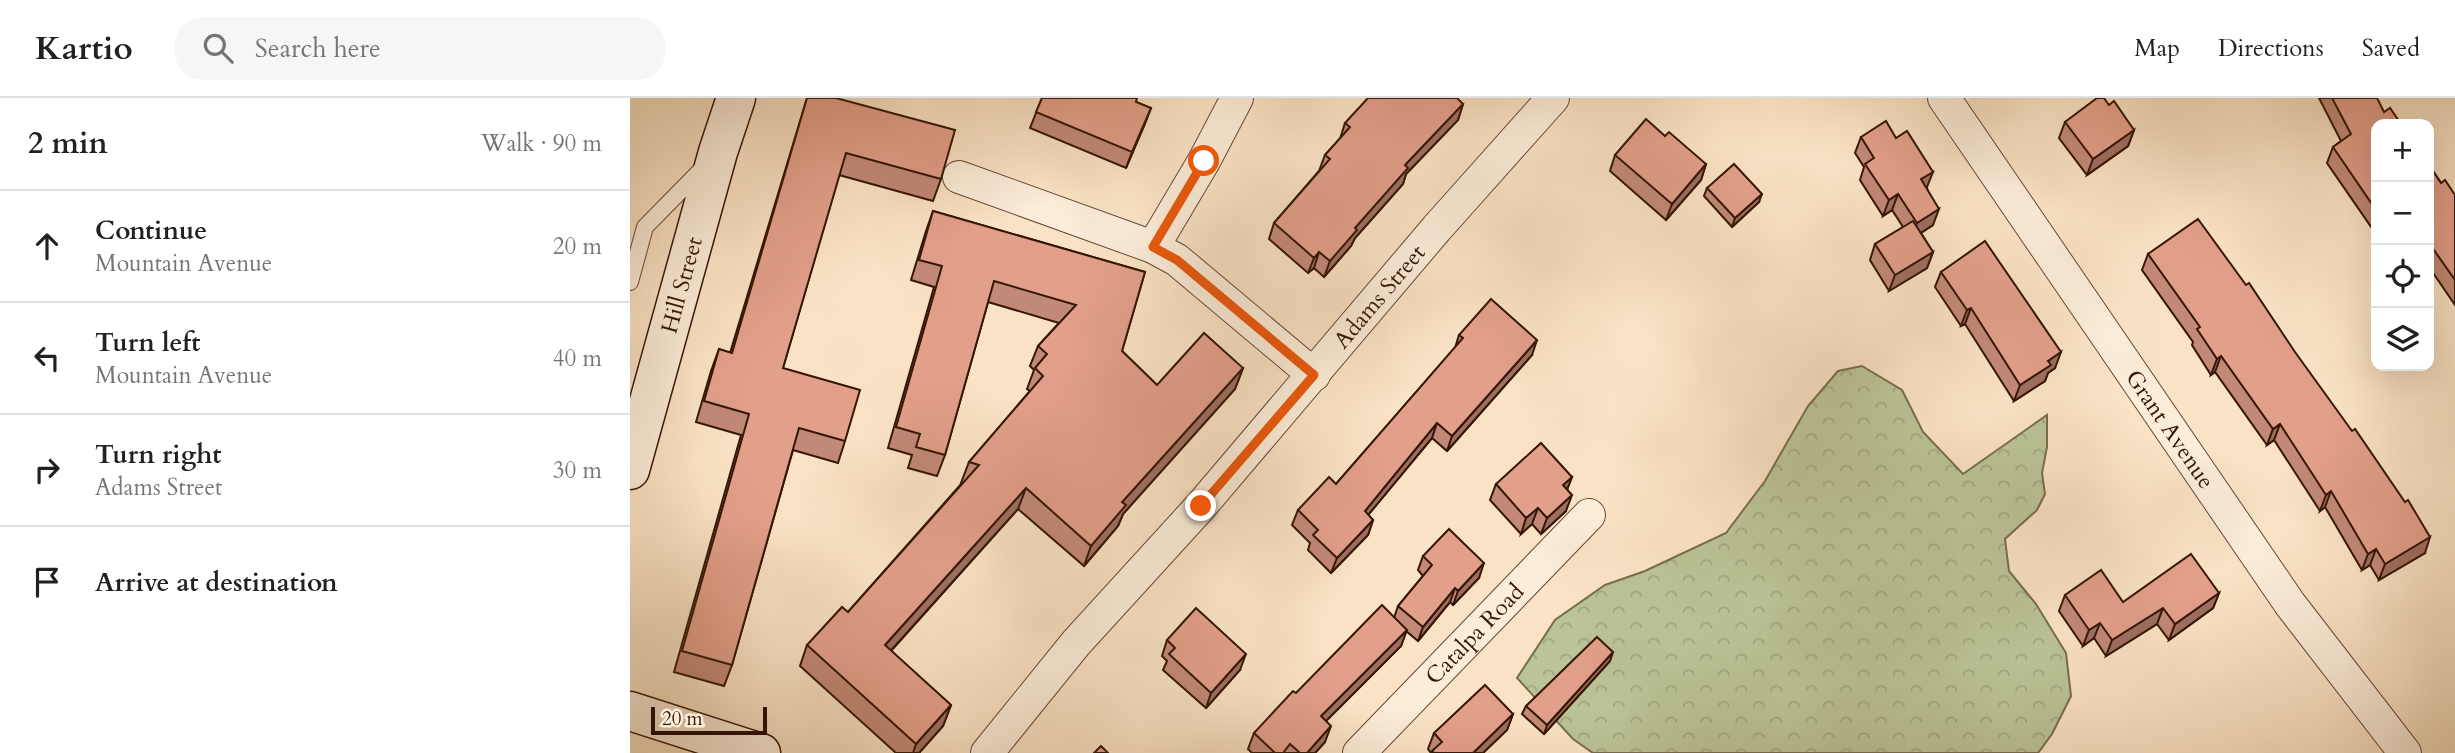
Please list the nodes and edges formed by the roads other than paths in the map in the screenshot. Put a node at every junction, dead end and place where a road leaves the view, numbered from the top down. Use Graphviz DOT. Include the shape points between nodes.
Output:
graph roads {
  1 [pos="736,98"];
  2 [pos="1237,98"];
  3 [pos="1553,98"];
  4 [pos="1944,98"];
  5 [pos="718,152"];
  6 [pos="959,177"];
  7 [pos="1153,247"];
  8 [pos="630,282"];
  9 [pos="1314,375"];
  10 [pos="630,471"];
  11 [pos="1589,515"];
  12 [pos="630,711"];
  13 [pos="2398,750"];
  14 [pos="761,753"];
  15 [pos="987,753"];
  16 [pos="1359,753"];
  1 -- 5 [label="street, Hill Street"];
  2 -- 7 [label="street"];
  3 -- 9 [label="street, Adams Street"];
  4 -- 13 [label="street, Grant Avenue" via="2290,604"];
  5 -- 8 [label="lane" via="645,227"];
  5 -- 10 [label="street, Hill Street"];
  6 -- 7 [label="street"];
  7 -- 9 [label="street" via="1177,260"];
  9 -- 15 [label="street, Adams Street" via="1076,643"];
  11 -- 16 [label="street, Catalpa Road"];
  12 -- 14 [label="street"];
}
